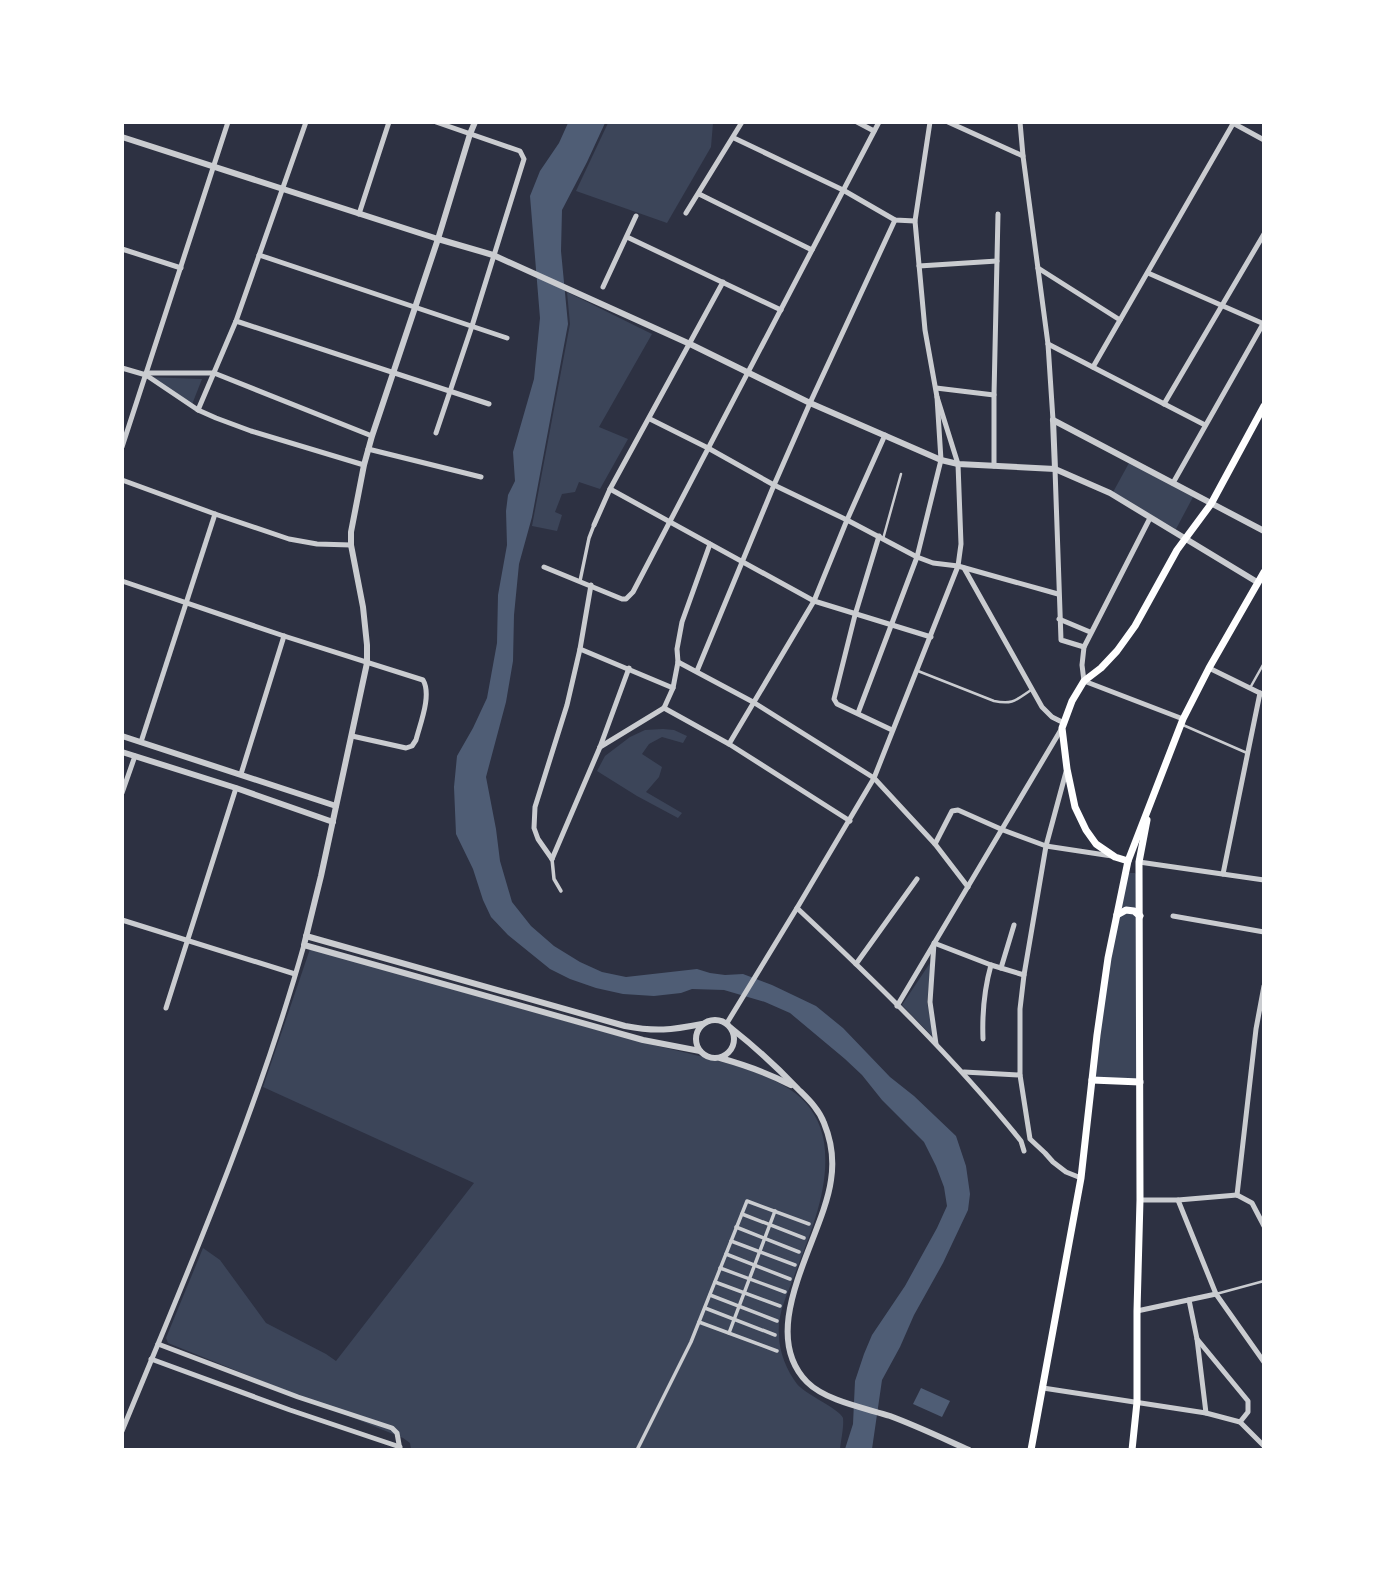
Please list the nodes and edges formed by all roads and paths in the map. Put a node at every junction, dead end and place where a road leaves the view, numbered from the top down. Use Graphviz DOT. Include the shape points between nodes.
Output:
graph roads {
  1 [pos="228,122"];
  2 [pos="306,122"];
  3 [pos="389,122"];
  4 [pos="436,122"];
  5 [pos="475,122"];
  6 [pos="743,122"];
  7 [pos="857,122"];
  8 [pos="879,122"];
  9 [pos="930,122"];
  10 [pos="948,122"];
  11 [pos="1020,122"];
  12 [pos="1233,123"];
  13 [pos="874,131"];
  14 [pos="470,134"];
  15 [pos="122,137"];
  16 [pos="734,138"];
  17 [pos="1264,140"];
  18 [pos="1023,156"];
  19 [pos="213,166"];
  20 [pos="282,189"];
  21 [pos="843,190"];
  22 [pos="699,194"];
  23 [pos="686,213"];
  24 [pos="359,214"];
  25 [pos="998,214"];
  26 [pos="636,216"];
  27 [pos="895,220"];
  28 [pos="915,221"];
  29 [pos="1264,234"];
  30 [pos="626,237"];
  31 [pos="438,239"];
  32 [pos="122,249"];
  33 [pos="812,250"];
  34 [pos="259,254"];
  35 [pos="493,255"];
  36 [pos="997,261"];
  37 [pos="919,266"];
  38 [pos="181,268"];
  39 [pos="1038,268"];
  40 [pos="1148,273"];
  41 [pos="723,282"];
  42 [pos="603,287"];
  43 [pos="1222,306"];
  44 [pos="416,307"];
  45 [pos="781,310"];
  46 [pos="1120,320"];
  47 [pos="236,321"];
  48 [pos="1263,324"];
  49 [pos="471,327"];
  50 [pos="507,338"];
  51 [pos="690,344"];
  52 [pos="1048,344"];
  53 [pos="1093,367"];
  54 [pos="122,368"];
  55 [pos="747,371"];
  56 [pos="394,372"];
  57 [pos="214,373"];
  58 [pos="146,374"];
  59 [pos="936,388"];
  60 [pos="450,391"];
  61 [pos="994,395"];
  62 [pos="937,397"];
  63 [pos="810,403"];
  64 [pos="489,404"];
  65 [pos="1164,404"];
  66 [pos="1264,406"];
  67 [pos="198,411"];
  68 [pos="650,419"];
  69 [pos="1053,420"];
  70 [pos="1205,425"];
  71 [pos="436,433"];
  72 [pos="885,435"];
  73 [pos="372,436"];
  74 [pos="122,447"];
  75 [pos="708,448"];
  76 [pos="368,449"];
  77 [pos="941,460"];
  78 [pos="958,464"];
  79 [pos="365,465"];
  80 [pos="994,466"];
  81 [pos="1055,469"];
  82 [pos="901,474"];
  83 [pos="481,477"];
  84 [pos="122,480"];
  85 [pos="1173,482"];
  86 [pos="774,485"];
  87 [pos="610,489"];
  88 [pos="1211,504"];
  89 [pos="215,514"];
  90 [pos="1150,517"];
  91 [pos="847,520"];
  92 [pos="670,521"];
  93 [pos="594,525"];
  94 [pos="1264,531"];
  95 [pos="881,538"];
  96 [pos="1186,538"];
  97 [pos="710,544"];
  98 [pos="351,545"];
  99 [pos="917,557"];
  100 [pos="741,562"];
  101 [pos="544,567"];
  102 [pos="961,567"];
  103 [pos="1264,572"];
  104 [pos="122,581"];
  105 [pos="580,581"];
  106 [pos="1260,583"];
  107 [pos="591,585"];
  108 [pos="1058,594"];
  109 [pos="814,601"];
  110 [pos="185,602"];
  111 [pos="855,615"];
  112 [pos="1059,620"];
  113 [pos="890,626"];
  114 [pos="1090,632"];
  115 [pos="285,636"];
  116 [pos="930,638"];
  117 [pos="1084,647"];
  118 [pos="580,649"];
  119 [pos="678,662"];
  120 [pos="367,663"];
  121 [pos="1264,663"];
  122 [pos="629,668"];
  123 [pos="1209,668"];
  124 [pos="697,671"];
  125 [pos="917,671"];
  126 [pos="1084,681"];
  127 [pos="673,688"];
  128 [pos="1250,688"];
  129 [pos="1031,690"];
  130 [pos="1261,694"];
  131 [pos="753,702"];
  132 [pos="664,708"];
  133 [pos="858,713"];
  134 [pos="1182,722"];
  135 [pos="1063,726"];
  136 [pos="892,730"];
  137 [pos="122,736"];
  138 [pos="352,736"];
  139 [pos="141,742"];
  140 [pos="729,744"];
  141 [pos="600,747"];
  142 [pos="122,752"];
  143 [pos="1247,753"];
  144 [pos="135,756"];
  145 [pos="1067,769"];
  146 [pos="241,775"];
  147 [pos="874,778"];
  148 [pos="236,788"];
  149 [pos="122,793"];
  150 [pos="1150,802"];
  151 [pos="336,806"];
  152 [pos="850,821"];
  153 [pos="333,822"];
  154 [pos="1003,830"];
  155 [pos="935,844"];
  156 [pos="1046,846"];
  157 [pos="1115,857"];
  158 [pos="552,859"];
  159 [pos="1128,861"];
  160 [pos="1139,862"];
  161 [pos="1223,874"];
  162 [pos="917,879"];
  163 [pos="1264,880"];
  164 [pos="968,887"];
  165 [pos="561,891"];
  166 [pos="797,908"];
  167 [pos="1117,915"];
  168 [pos="1140,916"];
  169 [pos="1173,916"];
  170 [pos="122,920"];
  171 [pos="1014,925"];
  172 [pos="1264,932"];
  173 [pos="306,936"];
  174 [pos="188,940"];
  175 [pos="934,943"];
  176 [pos="304,946"];
  177 [pos="856,964"];
  178 [pos="991,965"];
  179 [pos="1001,968"];
  180 [pos="295,974"];
  181 [pos="1024,975"];
  182 [pos="1264,986"];
  183 [pos="897,1006"];
  184 [pos="166,1008"];
  185 [pos="702,1024"];
  186 [pos="729,1026"];
  187 [pos="983,1039"];
  188 [pos="937,1046"];
  189 [pos="700,1051"];
  190 [pos="719,1058"];
  191 [pos="964,1072"];
  192 [pos="1020,1075"];
  193 [pos="1093,1080"];
  194 [pos="1140,1082"];
  195 [pos="799,1090"];
  196 [pos="1024,1151"];
  197 [pos="1081,1178"];
  198 [pos="1237,1195"];
  199 [pos="1140,1200"];
  200 [pos="1178,1200"];
  201 [pos="775,1211"];
  202 [pos="742,1214"];
  203 [pos="809,1224"];
  204 [pos="769,1225"];
  205 [pos="1264,1226"];
  206 [pos="736,1227"];
  207 [pos="764,1238"];
  208 [pos="804,1238"];
  209 [pos="731,1241"];
  210 [pos="759,1252"];
  211 [pos="799,1252"];
  212 [pos="726,1254"];
  213 [pos="754,1265"];
  214 [pos="794,1265"];
  215 [pos="720,1268"];
  216 [pos="749,1279"];
  217 [pos="790,1279"];
  218 [pos="1264,1281"];
  219 [pos="715,1282"];
  220 [pos="744,1293"];
  221 [pos="785,1293"];
  222 [pos="1216,1294"];
  223 [pos="710,1295"];
  224 [pos="1189,1300"];
  225 [pos="739,1306"];
  226 [pos="780,1306"];
  227 [pos="705,1308"];
  228 [pos="1137,1311"];
  229 [pos="734,1319"];
  230 [pos="777,1321"];
  231 [pos="699,1322"];
  232 [pos="729,1333"];
  233 [pos="775,1335"];
  234 [pos="1197,1339"];
  235 [pos="158,1344"];
  236 [pos="777,1351"];
  237 [pos="151,1359"];
  238 [pos="1264,1362"];
  239 [pos="1043,1388"];
  240 [pos="1137,1402"];
  241 [pos="1206,1413"];
  242 [pos="124,1421"];
  243 [pos="1241,1422"];
  244 [pos="122,1431"];
  245 [pos="1264,1446"];
  246 [pos="400,1448"];
  247 [pos="965,1449"];
  248 [pos="637,1450"];
  249 [pos="1031,1450"];
  250 [pos="1132,1450"];
  1 -- 19 [label="street"];
  2 -- 20 [label="street"];
  3 -- 24 [label="street"];
  4 -- 14 [label="street"];
  5 -- 14 [label="street"];
  6 -- 16 [label="street"];
  7 -- 13 [label="street"];
  8 -- 13 [label="street"];
  9 -- 28 [label="street"];
  10 -- 18 [label="street"];
  11 -- 18 [label="street"];
  12 -- 17 [label="street"];
  12 -- 40 [label="street"];
  13 -- 21 [label="street"];
  14 -- 31 [label="street"];
  14 -- 35 [label="street" via="523,154 524,164"];
  15 -- 19 [label="street"];
  16 -- 21 [label="street"];
  16 -- 22 [label="street"];
  18 -- 39 [label="street"];
  19 -- 20 [label="street"];
  19 -- 38 [label="street"];
  20 -- 24 [label="street"];
  20 -- 34 [label="street"];
  21 -- 27 [label="street"];
  21 -- 33 [label="street"];
  22 -- 23 [label="street"];
  22 -- 33 [label="street"];
  24 -- 31 [label="street"];
  25 -- 36 [label="street"];
  26 -- 30 [label="street"];
  27 -- 28 [label="street"];
  27 -- 63 [label="street"];
  28 -- 37 [label="street"];
  29 -- 43 [label="street"];
  30 -- 41 [label="street"];
  30 -- 42 [label="street"];
  31 -- 35 [label="street"];
  31 -- 44 [label="street"];
  32 -- 38 [label="street"];
  33 -- 45 [label="street"];
  34 -- 44 [label="street"];
  34 -- 47 [label="street"];
  35 -- 49 [label="street"];
  35 -- 51 [label="street"];
  36 -- 37 [label="street"];
  36 -- 61 [label="street"];
  37 -- 59 [label="street"];
  38 -- 58 [label="street"];
  39 -- 46 [label="street"];
  39 -- 52 [label="street"];
  40 -- 43 [label="street"];
  40 -- 46 [label="street"];
  41 -- 45 [label="street"];
  41 -- 51 [label="street"];
  43 -- 48 [label="street"];
  43 -- 65 [label="street"];
  44 -- 49 [label="street"];
  44 -- 56 [label="street"];
  45 -- 55 [label="street"];
  46 -- 53 [label="street"];
  47 -- 56 [label="street"];
  47 -- 57 [label="street"];
  48 -- 70 [label="street"];
  49 -- 50 [label="street"];
  49 -- 60 [label="street"];
  51 -- 55 [label="street"];
  51 -- 68 [label="street"];
  52 -- 53 [label="street"];
  52 -- 69 [label="street"];
  53 -- 65 [label="street"];
  54 -- 58 [label="street"];
  55 -- 63 [label="street"];
  55 -- 75 [label="street"];
  56 -- 60 [label="street"];
  56 -- 73 [label="street"];
  57 -- 58 [label="street"];
  57 -- 67 [label="street"];
  57 -- 73 [label="street"];
  58 -- 67 [label="street"];
  58 -- 74 [label="street"];
  59 -- 61 [label="street"];
  59 -- 62 [label="street"];
  60 -- 64 [label="street"];
  60 -- 71 [label="street"];
  61 -- 80 [label="street"];
  62 -- 77 [label="street"];
  62 -- 78 [label="street"];
  63 -- 72 [label="street"];
  63 -- 86 [label="street"];
  65 -- 70 [label="street"];
  66 -- 88 [label="main road"];
  67 -- 79 [label="street"];
  68 -- 75 [label="street"];
  68 -- 87 [label="street"];
  69 -- 81 [label="street"];
  69 -- 85 [label="street"];
  70 -- 85 [label="street"];
  72 -- 77 [label="street"];
  72 -- 91 [label="street"];
  73 -- 76 [label="street"];
  75 -- 86 [label="street"];
  75 -- 92 [label="street"];
  76 -- 79 [label="street"];
  76 -- 83 [label="street"];
  77 -- 78 [label="street"];
  77 -- 99 [label="street"];
  78 -- 80 [label="street"];
  78 -- 102 [label="street"];
  79 -- 98 [label="street"];
  80 -- 81 [label="street"];
  81 -- 90 [label="street"];
  81 -- 108 [label="street"];
  82 -- 95 [label="lane"];
  84 -- 89 [label="street"];
  85 -- 88 [label="street"];
  86 -- 91 [label="street"];
  86 -- 100 [label="street"];
  87 -- 92 [label="street"];
  87 -- 93 [label="street"];
  88 -- 94 [label="street"];
  88 -- 96 [label="main road"];
  89 -- 98 [label="street" via="289,539"];
  89 -- 110 [label="street"];
  90 -- 96 [label="street"];
  90 -- 114 [label="street"];
  91 -- 95 [label="street"];
  91 -- 109 [label="street"];
  92 -- 97 [label="street"];
  92 -- 107 [label="street" via="626,599"];
  93 -- 105 [label="street"];
  95 -- 99 [label="street"];
  95 -- 111 [label="street"];
  96 -- 106 [label="street"];
  96 -- 126 [label="main road" via="1135,626 1117,651"];
  97 -- 100 [label="street"];
  97 -- 119 [label="street" via="681,622"];
  98 -- 120 [label="street" via="363,607"];
  99 -- 102 [label="street"];
  99 -- 113 [label="street"];
  100 -- 109 [label="street"];
  100 -- 124 [label="street"];
  101 -- 105 [label="street"];
  102 -- 108 [label="street"];
  102 -- 116 [label="street"];
  102 -- 129 [label="street"];
  103 -- 106 [label="main road"];
  104 -- 110 [label="street"];
  105 -- 107 [label="street"];
  106 -- 123 [label="main road"];
  107 -- 118 [label="street"];
  108 -- 112 [label="street"];
  109 -- 111 [label="street"];
  109 -- 131 [label="street"];
  110 -- 115 [label="street"];
  110 -- 139 [label="street"];
  111 -- 113 [label="street"];
  111 -- 133 [label="street" via="834,699"];
  112 -- 114 [label="street"];
  112 -- 117 [label="street" via="1060,640"];
  113 -- 116 [label="street"];
  113 -- 133 [label="street"];
  114 -- 117 [label="street"];
  115 -- 120 [label="street"];
  115 -- 146 [label="street"];
  116 -- 125 [label="street"];
  117 -- 126 [label="street"];
  118 -- 122 [label="street"];
  118 -- 158 [label="street" via="534,807 534,828"];
  119 -- 124 [label="street"];
  119 -- 127 [label="street"];
  120 -- 138 [label="street"];
  120 -- 138 [label="street" via="423,680 427,695 412,746"];
  121 -- 128 [label="lane"];
  122 -- 127 [label="street"];
  122 -- 141 [label="street"];
  123 -- 128 [label="street"];
  123 -- 134 [label="main road"];
  124 -- 131 [label="street"];
  125 -- 129 [label="lane" via="1005,703"];
  125 -- 136 [label="street"];
  126 -- 134 [label="street"];
  126 -- 135 [label="main road"];
  127 -- 132 [label="street"];
  128 -- 130 [label="street"];
  129 -- 135 [label="street"];
  130 -- 143 [label="street"];
  131 -- 140 [label="street"];
  131 -- 147 [label="street"];
  132 -- 140 [label="street"];
  132 -- 141 [label="street"];
  133 -- 136 [label="street"];
  134 -- 143 [label="lane"];
  134 -- 150 [label="main road"];
  135 -- 145 [label="main road"];
  135 -- 154 [label="street"];
  136 -- 147 [label="street"];
  137 -- 139 [label="street"];
  138 -- 151 [label="street"];
  139 -- 146 [label="street"];
  140 -- 152 [label="street"];
  141 -- 158 [label="street"];
  142 -- 144 [label="street"];
  143 -- 161 [label="street"];
  144 -- 148 [label="street"];
  144 -- 149 [label="street"];
  145 -- 156 [label="street"];
  145 -- 157 [label="main road" via="1075,807 1086,830"];
  146 -- 151 [label="street"];
  147 -- 152 [label="street"];
  147 -- 155 [label="street"];
  148 -- 153 [label="street"];
  148 -- 174 [label="street"];
  150 -- 159 [label="main road"];
  150 -- 160 [label="main road"];
  151 -- 153 [label="street"];
  152 -- 166 [label="street"];
  153 -- 173 [label="street"];
  154 -- 155 [label="street" via="965,812 952,811"];
  154 -- 156 [label="street"];
  154 -- 164 [label="street"];
  155 -- 164 [label="street"];
  156 -- 157 [label="street"];
  156 -- 181 [label="street"];
  157 -- 159 [label="main road"];
  158 -- 165 [label="street"];
  159 -- 167 [label="main road"];
  160 -- 161 [label="street"];
  160 -- 168 [label="main road"];
  161 -- 163 [label="street"];
  162 -- 177 [label="street"];
  164 -- 175 [label="street"];
  166 -- 177 [label="street"];
  166 -- 186 [label="street"];
  167 -- 168 [label="main road" via="1126,910"];
  167 -- 193 [label="main road"];
  168 -- 194 [label="main road"];
  169 -- 172 [label="street"];
  170 -- 174 [label="street"];
  171 -- 179 [label="street"];
  173 -- 176 [label="street"];
  173 -- 185 [label="street" via="625,1027 650,1031"];
  174 -- 180 [label="street"];
  174 -- 184 [label="street"];
  175 -- 178 [label="street"];
  175 -- 183 [label="street"];
  175 -- 188 [label="street" via="930,1002"];
  176 -- 180 [label="street"];
  176 -- 189 [label="street" via="642,1040"];
  177 -- 183 [label="street"];
  178 -- 179 [label="street"];
  178 -- 187 [label="street" via="982,1014"];
  179 -- 181 [label="street"];
  180 -- 235 [label="street" via="242,1135"];
  181 -- 192 [label="street"];
  182 -- 198 [label="street"];
  183 -- 188 [label="street"];
  185 -- 186 [label="street" via="714,1019"];
  185 -- 189 [label="street" via="696,1034"];
  186 -- 190 [label="street" via="733,1046"];
  186 -- 195 [label="street"];
  188 -- 191 [label="street"];
  189 -- 190 [label="street"];
  190 -- 195 [label="street" via="774,1076"];
  191 -- 192 [label="street"];
  191 -- 196 [label="street" via="1021,1141"];
  192 -- 197 [label="street" via="1030,1139 1066,1172"];
  193 -- 194 [label="main road"];
  193 -- 197 [label="main road"];
  194 -- 199 [label="main road"];
  195 -- 247 [label="street" via="824,1121 832,1157 826,1203 788,1315 786,1335 797,1369 807,1383 824,1393"];
  197 -- 239 [label="main road"];
  198 -- 200 [label="street"];
  198 -- 205 [label="street" via="1252,1203"];
  199 -- 200 [label="street"];
  199 -- 228 [label="main road"];
  200 -- 222 [label="street"];
  201 -- 202 [label="street" via="747,1201"];
  201 -- 203 [label="street"];
  201 -- 204 [label="street"];
  202 -- 204 [label="street"];
  202 -- 206 [label="street"];
  204 -- 207 [label="street"];
  204 -- 208 [label="street"];
  206 -- 207 [label="street"];
  206 -- 209 [label="street"];
  207 -- 210 [label="street"];
  207 -- 211 [label="street"];
  209 -- 210 [label="street"];
  209 -- 212 [label="street"];
  210 -- 213 [label="street"];
  210 -- 214 [label="street"];
  212 -- 213 [label="street"];
  212 -- 215 [label="street"];
  213 -- 216 [label="street"];
  213 -- 217 [label="street"];
  215 -- 216 [label="street"];
  215 -- 219 [label="street"];
  216 -- 220 [label="street"];
  216 -- 221 [label="street"];
  218 -- 222 [label="lane"];
  219 -- 220 [label="street"];
  219 -- 223 [label="street"];
  220 -- 225 [label="street"];
  220 -- 226 [label="street"];
  222 -- 224 [label="street"];
  222 -- 238 [label="street"];
  223 -- 225 [label="street"];
  223 -- 227 [label="street"];
  224 -- 228 [label="street"];
  224 -- 234 [label="street"];
  225 -- 229 [label="street"];
  225 -- 230 [label="street"];
  227 -- 229 [label="street"];
  227 -- 231 [label="street"];
  228 -- 240 [label="main road"];
  229 -- 232 [label="street"];
  229 -- 233 [label="street"];
  231 -- 232 [label="street"];
  231 -- 248 [label="street"];
  232 -- 236 [label="street"];
  234 -- 241 [label="street"];
  234 -- 243 [label="street" via="1248,1401"];
  235 -- 237 [label="street"];
  235 -- 246 [label="street" via="391,1428"];
  237 -- 242 [label="street"];
  237 -- 246 [label="street"];
  239 -- 240 [label="street"];
  239 -- 249 [label="main road"];
  240 -- 241 [label="street"];
  240 -- 250 [label="main road"];
  241 -- 243 [label="street"];
  242 -- 244 [label="street"];
  243 -- 245 [label="street"];
}
